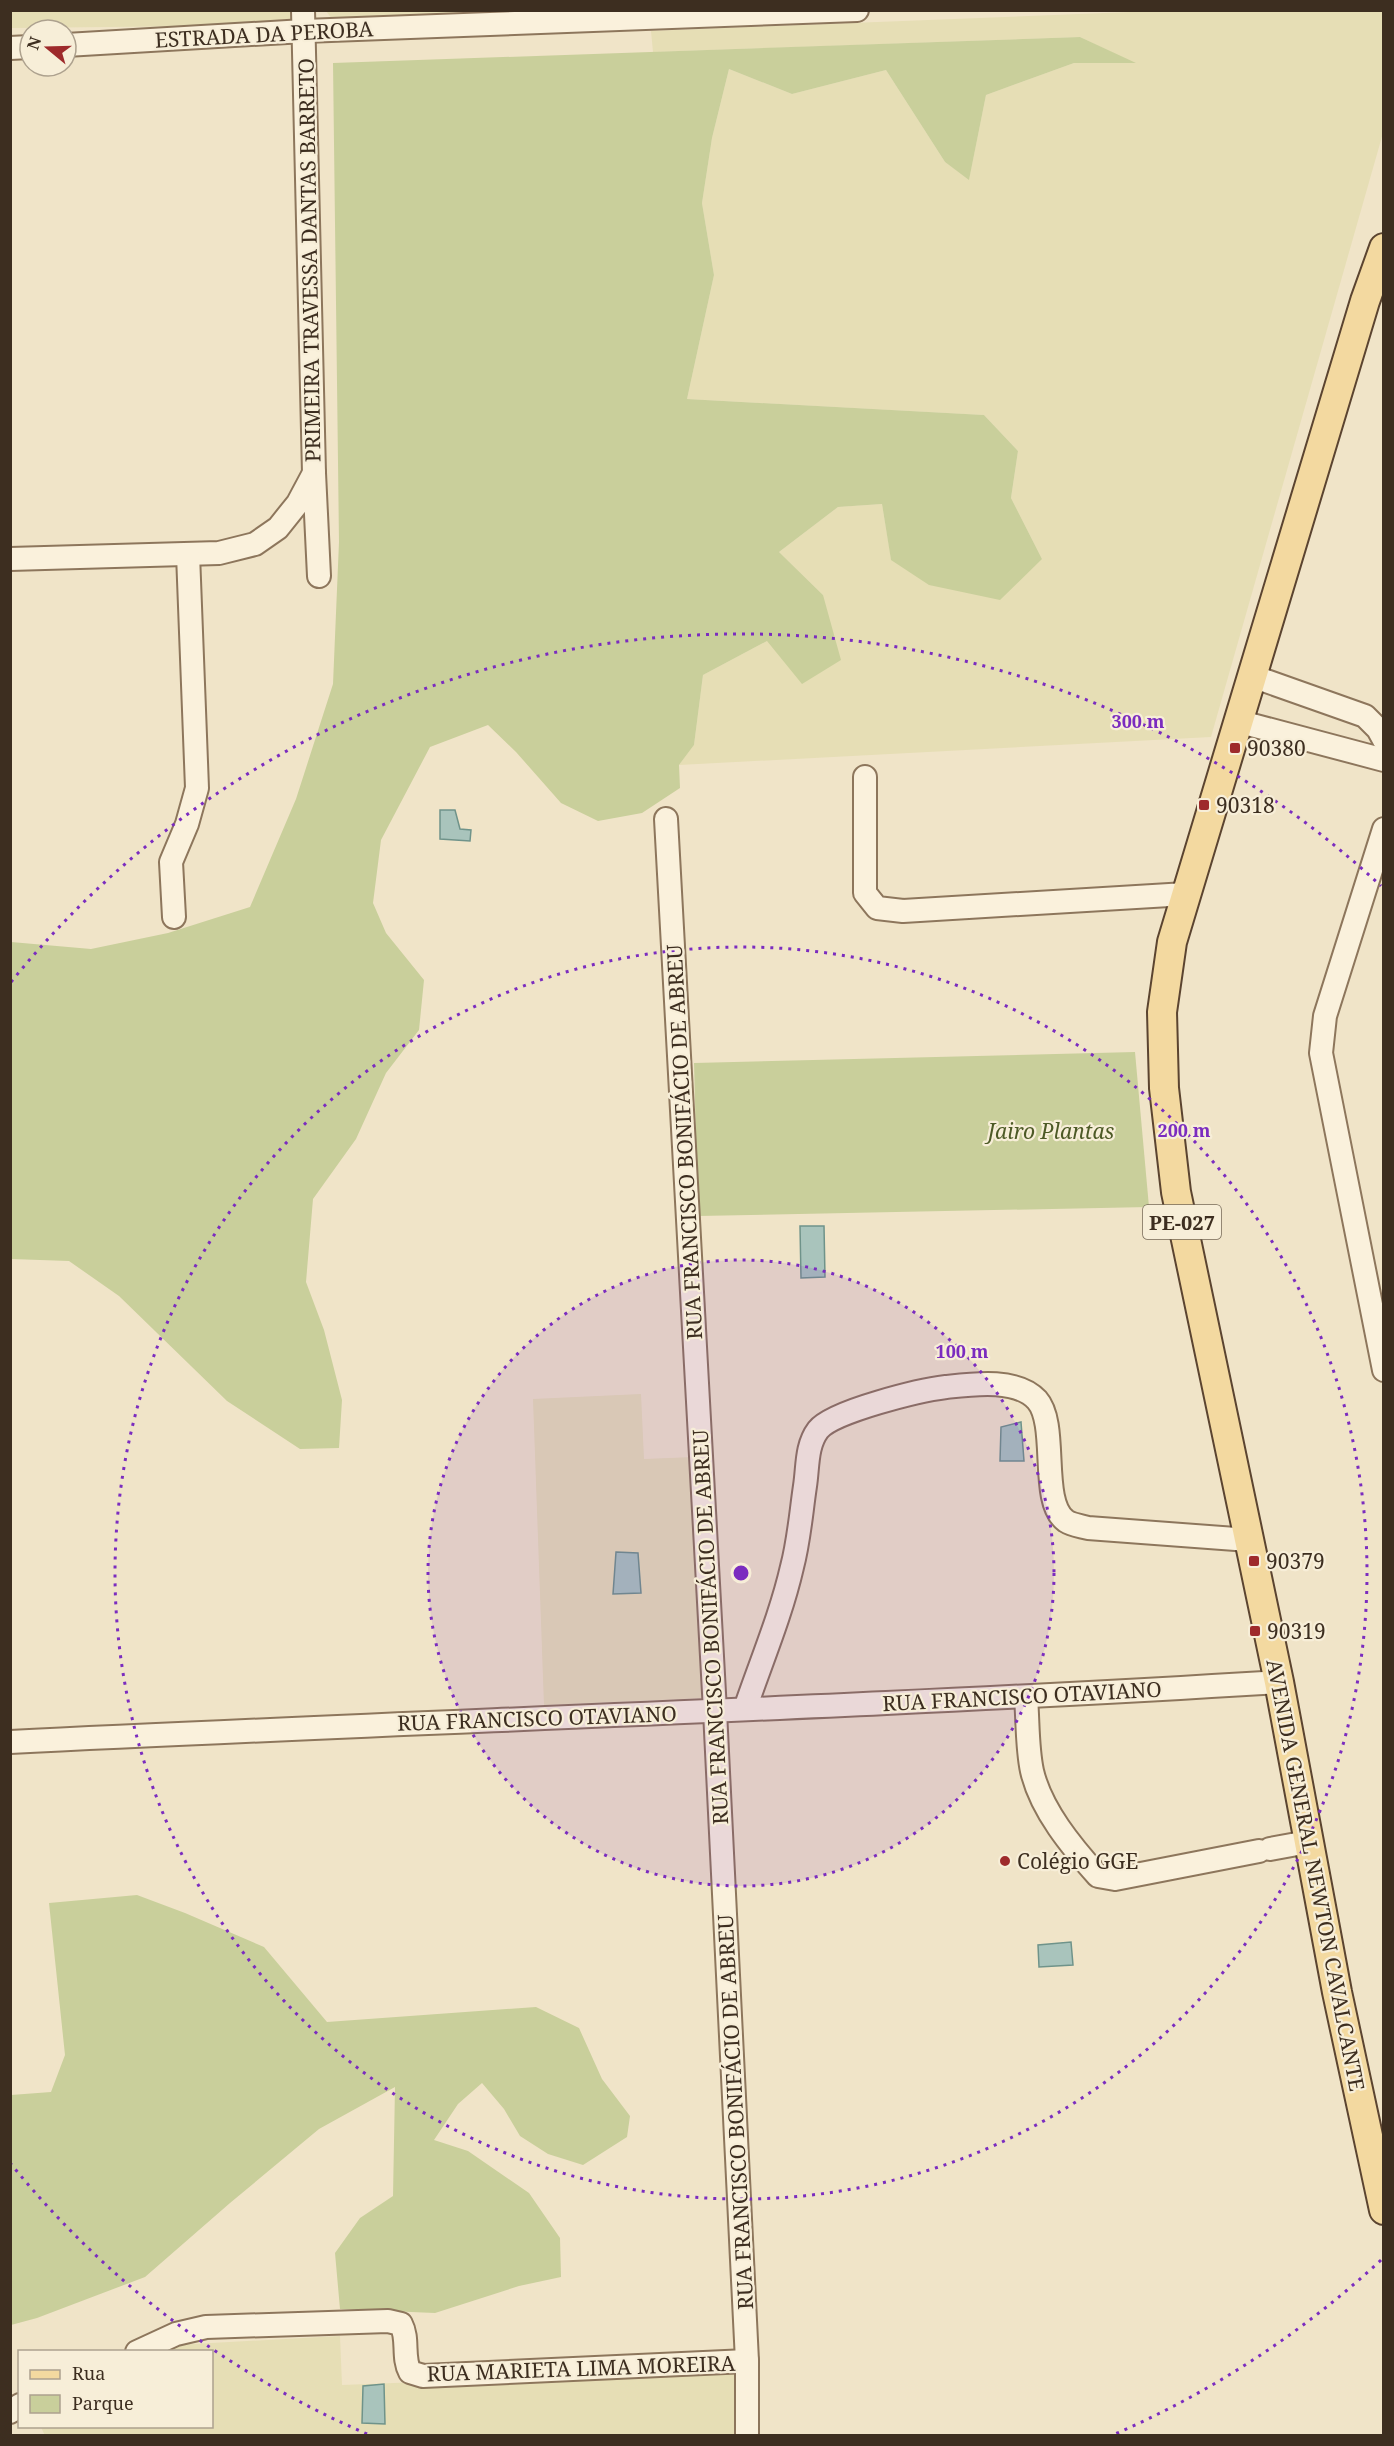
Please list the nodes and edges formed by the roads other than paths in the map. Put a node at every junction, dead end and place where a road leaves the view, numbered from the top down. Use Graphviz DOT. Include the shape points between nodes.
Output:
graph roads {
  1 [pos="857,10"];
  2 [pos="448,18"];
  3 [pos="304,21"];
  4 [pos="78,44"];
  5 [pos="1383,248"];
  6 [pos="314,473"];
  7 [pos="188,554"];
  8 [pos="10,559"];
  9 [pos="320,576"];
  10 [pos="1252,676"];
  11 [pos="1237,721"];
  12 [pos="1383,740"];
  13 [pos="1383,760"];
  14 [pos="865,777"];
  15 [pos="666,819"];
  16 [pos="1383,829"];
  17 [pos="1186,894"];
  18 [pos="174,917"];
  19 [pos="1383,1370"];
  20 [pos="1249,1540"];
  21 [pos="1279,1682"];
  22 [pos="1026,1698"];
  23 [pos="745,1709"];
  24 [pos="715,1711"];
  25 [pos="10,1742"];
  26 [pos="1308,1842"];
  27 [pos="1383,2210"];
  28 [pos="141,2350"];
  29 [pos="747,2361"];
  30 [pos="747,2436"];
  1 -- 2 [label="street, ESTRADA DA PEROBA"];
  2 -- 3 [label="street, ESTRADA DA PEROBA"];
  3 -- 4 [label="street, ESTRADA DA PEROBA"];
  3 -- 6 [label="street, PRIMEIRA TRAVESSA DANTAS BARRETO"];
  5 -- 10 [label="main road, AVENIDA GENERAL NEWTON CAVALCANTE / PE-027"];
  6 -- 7 [label="street, PRIMEIRA TRAVESSA DANTAS BARRETO" via="298,503 278,528 255,544 219,553"];
  6 -- 9 [label="street, PRIMEIRA TRAVESSA DANTAS BARRETO"];
  7 -- 8 [label="street, PRIMEIRA TRAVESSA DANTAS BARRETO"];
  7 -- 18 [label="street" via="197,788 194,806 171,862"];
  10 -- 11 [label="main road, AVENIDA GENERAL NEWTON CAVALCANTE / PE-027"];
  10 -- 12 [label="street" via="1365,716"];
  11 -- 13 [label="street"];
  11 -- 17 [label="main road, AVENIDA GENERAL NEWTON CAVALCANTE / PE-027"];
  14 -- 17 [label="street" via="865,893 877,908 903,911"];
  15 -- 24 [label="street, RUA FRANCISCO BONIFÁCIO DE ABREU"];
  16 -- 19 [label="street" via="1325,1016 1321,1053"];
  17 -- 20 [label="main road, AVENIDA GENERAL NEWTON CAVALCANTE / PE-027" via="1172,942 1162,1012 1164,1088 1176,1192"];
  20 -- 21 [label="main road, AVENIDA GENERAL NEWTON CAVALCANTE / PE-027"];
  20 -- 23 [label="street" via="1099,1529 1066,1521 1057,1509 1052,1491 1047,1427 1038,1401 1023,1390 1001,1385 964,1385 929,1389 878,1403 819,1428 809,1446 793,1567"];
  21 -- 22 [label="street, RUA FRANCISCO OTAVIANO"];
  21 -- 26 [label="main road, AVENIDA GENERAL NEWTON CAVALCANTE / PE-027"];
  22 -- 23 [label="street, RUA FRANCISCO OTAVIANO"];
  22 -- 26 [label="street" via="1032,1772 1061,1830 1098,1876 1115,1878"];
  23 -- 24 [label="street, RUA FRANCISCO OTAVIANO"];
  24 -- 25 [label="street, RUA FRANCISCO OTAVIANO"];
  24 -- 29 [label="street, RUA FRANCISCO BONIFÁCIO DE ABREU"];
  26 -- 27 [label="main road, AVENIDA GENERAL NEWTON CAVALCANTE / PE-027"];
  28 -- 29 [label="street, RUA MARIETA LIMA MOREIRA" via="176,2334 206,2327 388,2321 401,2324 406,2365 410,2372 423,2376"];
  29 -- 30 [label="street, RUA FRANCISCO BONIFÁCIO DE ABREU"];
}
